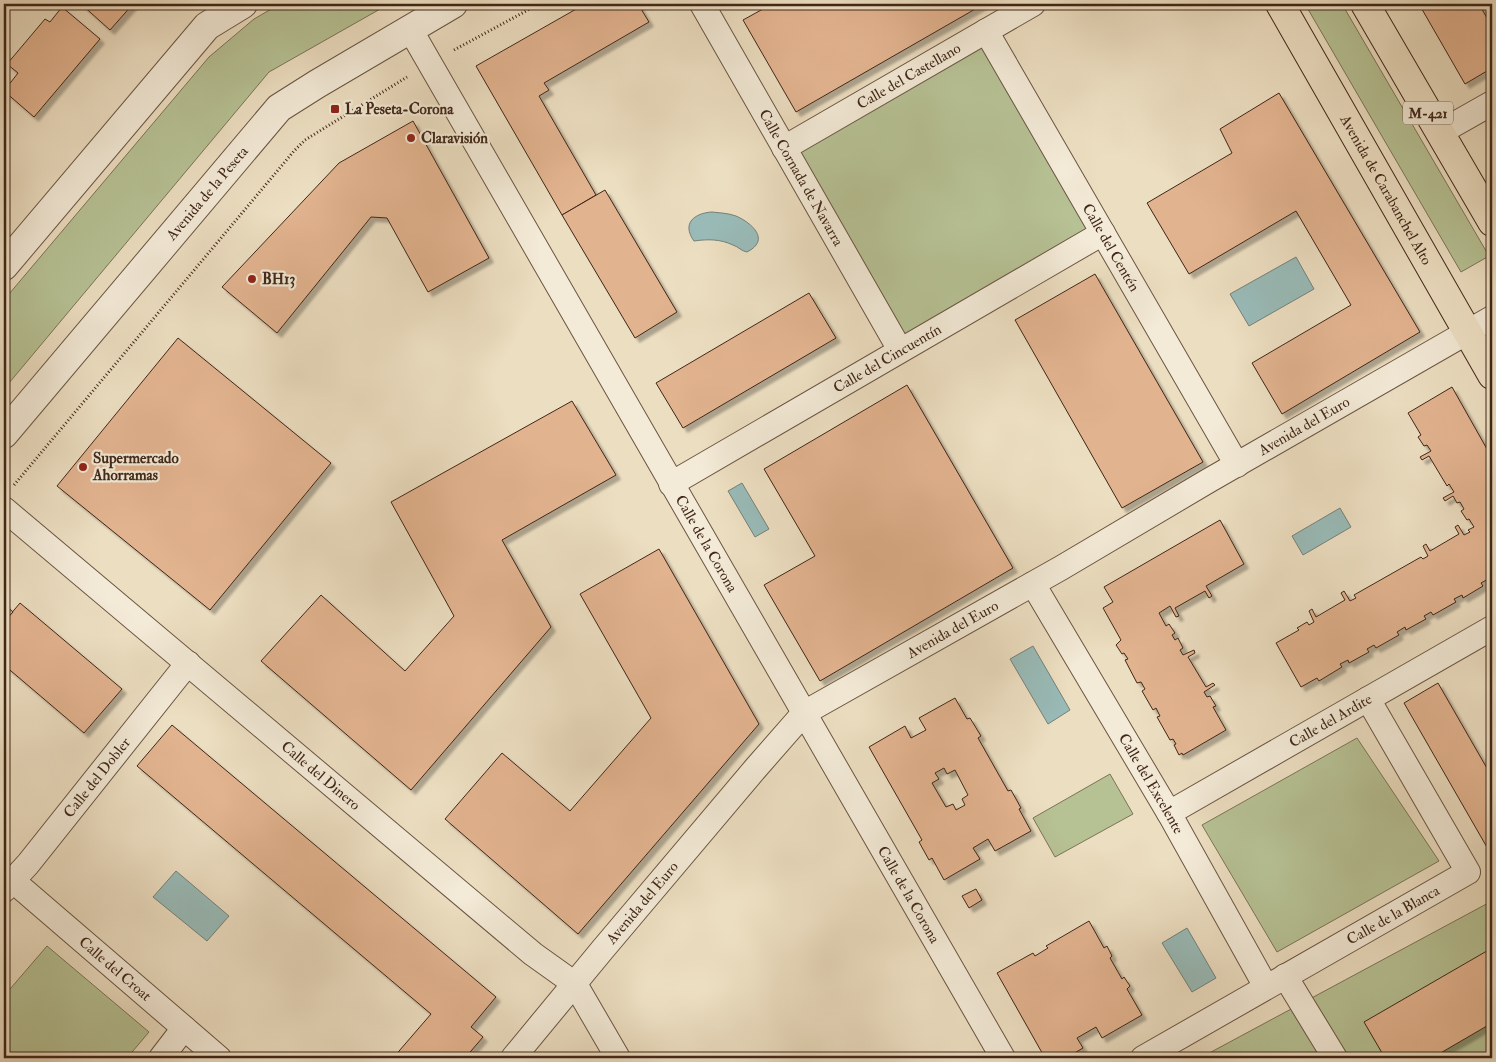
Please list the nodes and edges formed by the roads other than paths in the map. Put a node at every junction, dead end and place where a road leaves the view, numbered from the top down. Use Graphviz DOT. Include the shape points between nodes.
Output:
graph roads {
  1 [pos="243,4"];
  2 [pos="453,4"];
  3 [pos="702,4"];
  4 [pos="1033,4"];
  5 [pos="1280,4"];
  6 [pos="1365,4"];
  7 [pos="410,29"];
  8 [pos="986,31"];
  9 [pos="1492,103"];
  10 [pos="1439,133"];
  11 [pos="784,148"];
  12 [pos="1492,222"];
  13 [pos="1103,233"];
  14 [pos="4,266"];
  15 [pos="1492,318"];
  16 [pos="1467,332"];
  17 [pos="900,350"];
  18 [pos="1492,375"];
  19 [pos="4,434"];
  20 [pos="1237,465"];
  21 [pos="671,484"];
  22 [pos="4,509"];
  23 [pos="1033,584"];
  24 [pos="1492,628"];
  25 [pos="188,663"];
  26 [pos="1368,699"];
  27 [pos="804,713"];
  28 [pos="1169,813"];
  29 [pos="8,885"];
  30 [pos="1276,981"];
  31 [pos="575,984"];
  32 [pos="184,1028"];
  33 [pos="161,1058"];
  34 [pos="219,1058"];
  35 [pos="513,1058"];
  36 [pos="618,1058"];
  37 [pos="1003,1058"];
  38 [pos="1143,1058"];
  39 [pos="1335,1058"];
  1 -- 14 [label="street" via="207,26"];
  2 -- 7 [label="street, Avenida de la Peseta"];
  3 -- 11 [label="street, Calle Cornada de Navarra"];
  4 -- 8 [label="street, Calle del Castellano"];
  5 -- 16 [label="main road, Avenida de Carabanchel Alto"];
  6 -- 10 [label="main road, M-421"];
  7 -- 19 [label="street, Avenida de la Peseta" via="279,108"];
  7 -- 21 [label="street, Calle de la Corona"];
  8 -- 11 [label="street, Calle del Castellano"];
  8 -- 13 [label="street, Calle del Centén"];
  9 -- 10 [label="street"];
  10 -- 12 [label="main road, M-421"];
  11 -- 17 [label="street, Calle Cornada de Navarra"];
  13 -- 17 [label="street, Calle del Cincuentín"];
  13 -- 20 [label="street, Calle del Centén"];
  15 -- 16 [label="street, Avenida del Euro"];
  16 -- 18 [label="main road, Avenida de Carabanchel Alto"];
  16 -- 20 [label="street, Avenida del Euro"];
  17 -- 21 [label="street, Calle del Cincuentín"];
  20 -- 23 [label="street, Avenida del Euro"];
  21 -- 27 [label="street, Calle de la Corona"];
  22 -- 25 [label="street, Calle del Dinero"];
  23 -- 27 [label="street, Avenida del Euro"];
  23 -- 28 [label="street, Calle del Excelente"];
  24 -- 26 [label="street, Calle del Ardite"];
  25 -- 29 [label="street, Calle del Dobler"];
  25 -- 31 [label="street, Calle del Dinero" via="533,954"];
  26 -- 28 [label="street, Calle del Ardite"];
  26 -- 30 [label="street, Calle de la Blanca" via="1468,872"];
  27 -- 31 [label="street, Avenida del Euro"];
  27 -- 37 [label="street, Calle de la Corona"];
  28 -- 30 [label="street, Calle del Excelente"];
  29 -- 32 [label="street, Calle del Croat"];
  30 -- 38 [label="street, Calle de la Blanca"];
  30 -- 39 [label="street, Calle del Excelente"];
  31 -- 35 [label="street, Avenida del Euro"];
  31 -- 36 [label="street, Calle del Dinero"];
  32 -- 33 [label="street"];
  32 -- 34 [label="street, Calle del Croat"];
}
